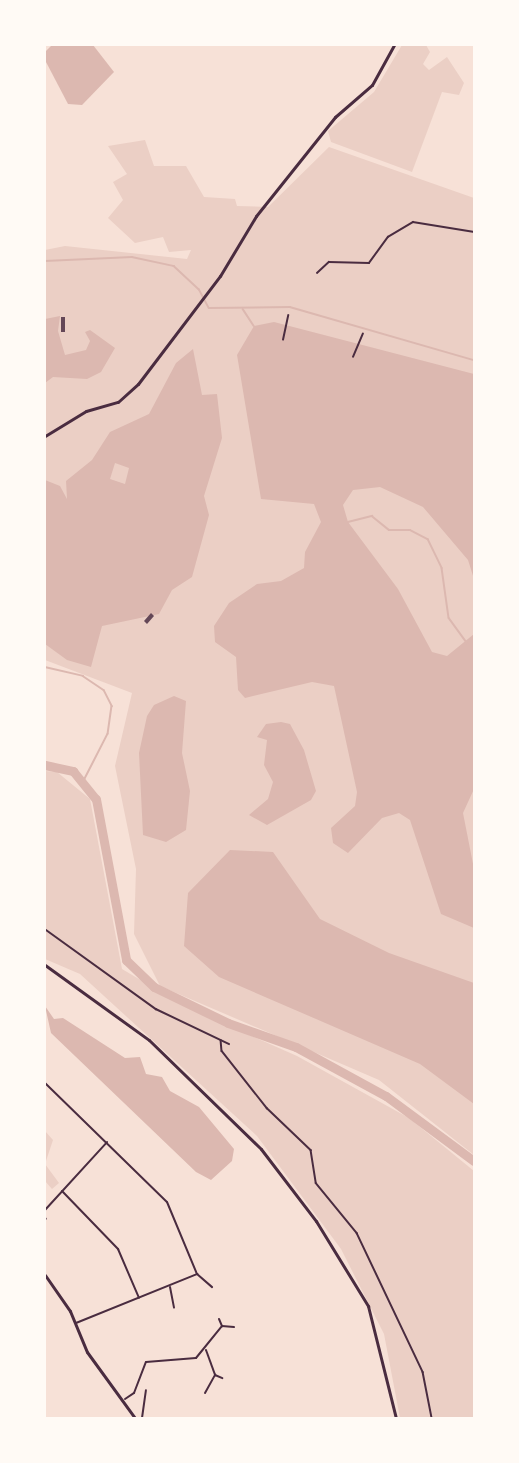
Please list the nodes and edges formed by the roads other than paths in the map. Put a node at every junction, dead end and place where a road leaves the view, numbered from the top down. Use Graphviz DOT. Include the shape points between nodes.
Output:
graph roads {
  1 [pos="394,45"];
  2 [pos="45,436"];
  3 [pos="45,965"];
  4 [pos="45,1083"];
  5 [pos="107,1142"];
  6 [pos="62,1191"];
  7 [pos="45,1210"];
  8 [pos="197,1274"];
  9 [pos="46,1277"];
  10 [pos="170,1287"];
  11 [pos="212,1287"];
  12 [pos="139,1298"];
  13 [pos="174,1308"];
  14 [pos="219,1318"];
  15 [pos="76,1323"];
  16 [pos="222,1326"];
  17 [pos="234,1327"];
  18 [pos="206,1350"];
  19 [pos="214,1375"];
  20 [pos="222,1378"];
  21 [pos="147,1390"];
  22 [pos="205,1393"];
  23 [pos="125,1399"];
  24 [pos="135,1418"];
  25 [pos="142,1418"];
  26 [pos="396,1418"];
  1 -- 2 [label="street" via="372,85 314,140 297,170 249,225 207,292 127,395"];
  3 -- 26 [label="street" via="149,1040 261,1149 316,1221 368,1306"];
  4 -- 5 [label="street"];
  5 -- 6 [label="street"];
  5 -- 8 [label="street" via="167,1202"];
  6 -- 7 [label="street"];
  6 -- 12 [label="street" via="118,1249"];
  8 -- 10 [label="street"];
  8 -- 11 [label="street"];
  9 -- 15 [label="street"];
  10 -- 12 [label="street"];
  10 -- 13 [label="street"];
  12 -- 15 [label="street"];
  14 -- 16 [label="street"];
  15 -- 23 [label="street" via="87,1352"];
  16 -- 17 [label="street"];
  16 -- 18 [label="street"];
  18 -- 19 [label="street"];
  18 -- 23 [label="street" via="196,1358 146,1362 134,1393"];
  19 -- 20 [label="street"];
  19 -- 22 [label="street"];
  21 -- 25 [label="street"];
  23 -- 24 [label="street"];
}
